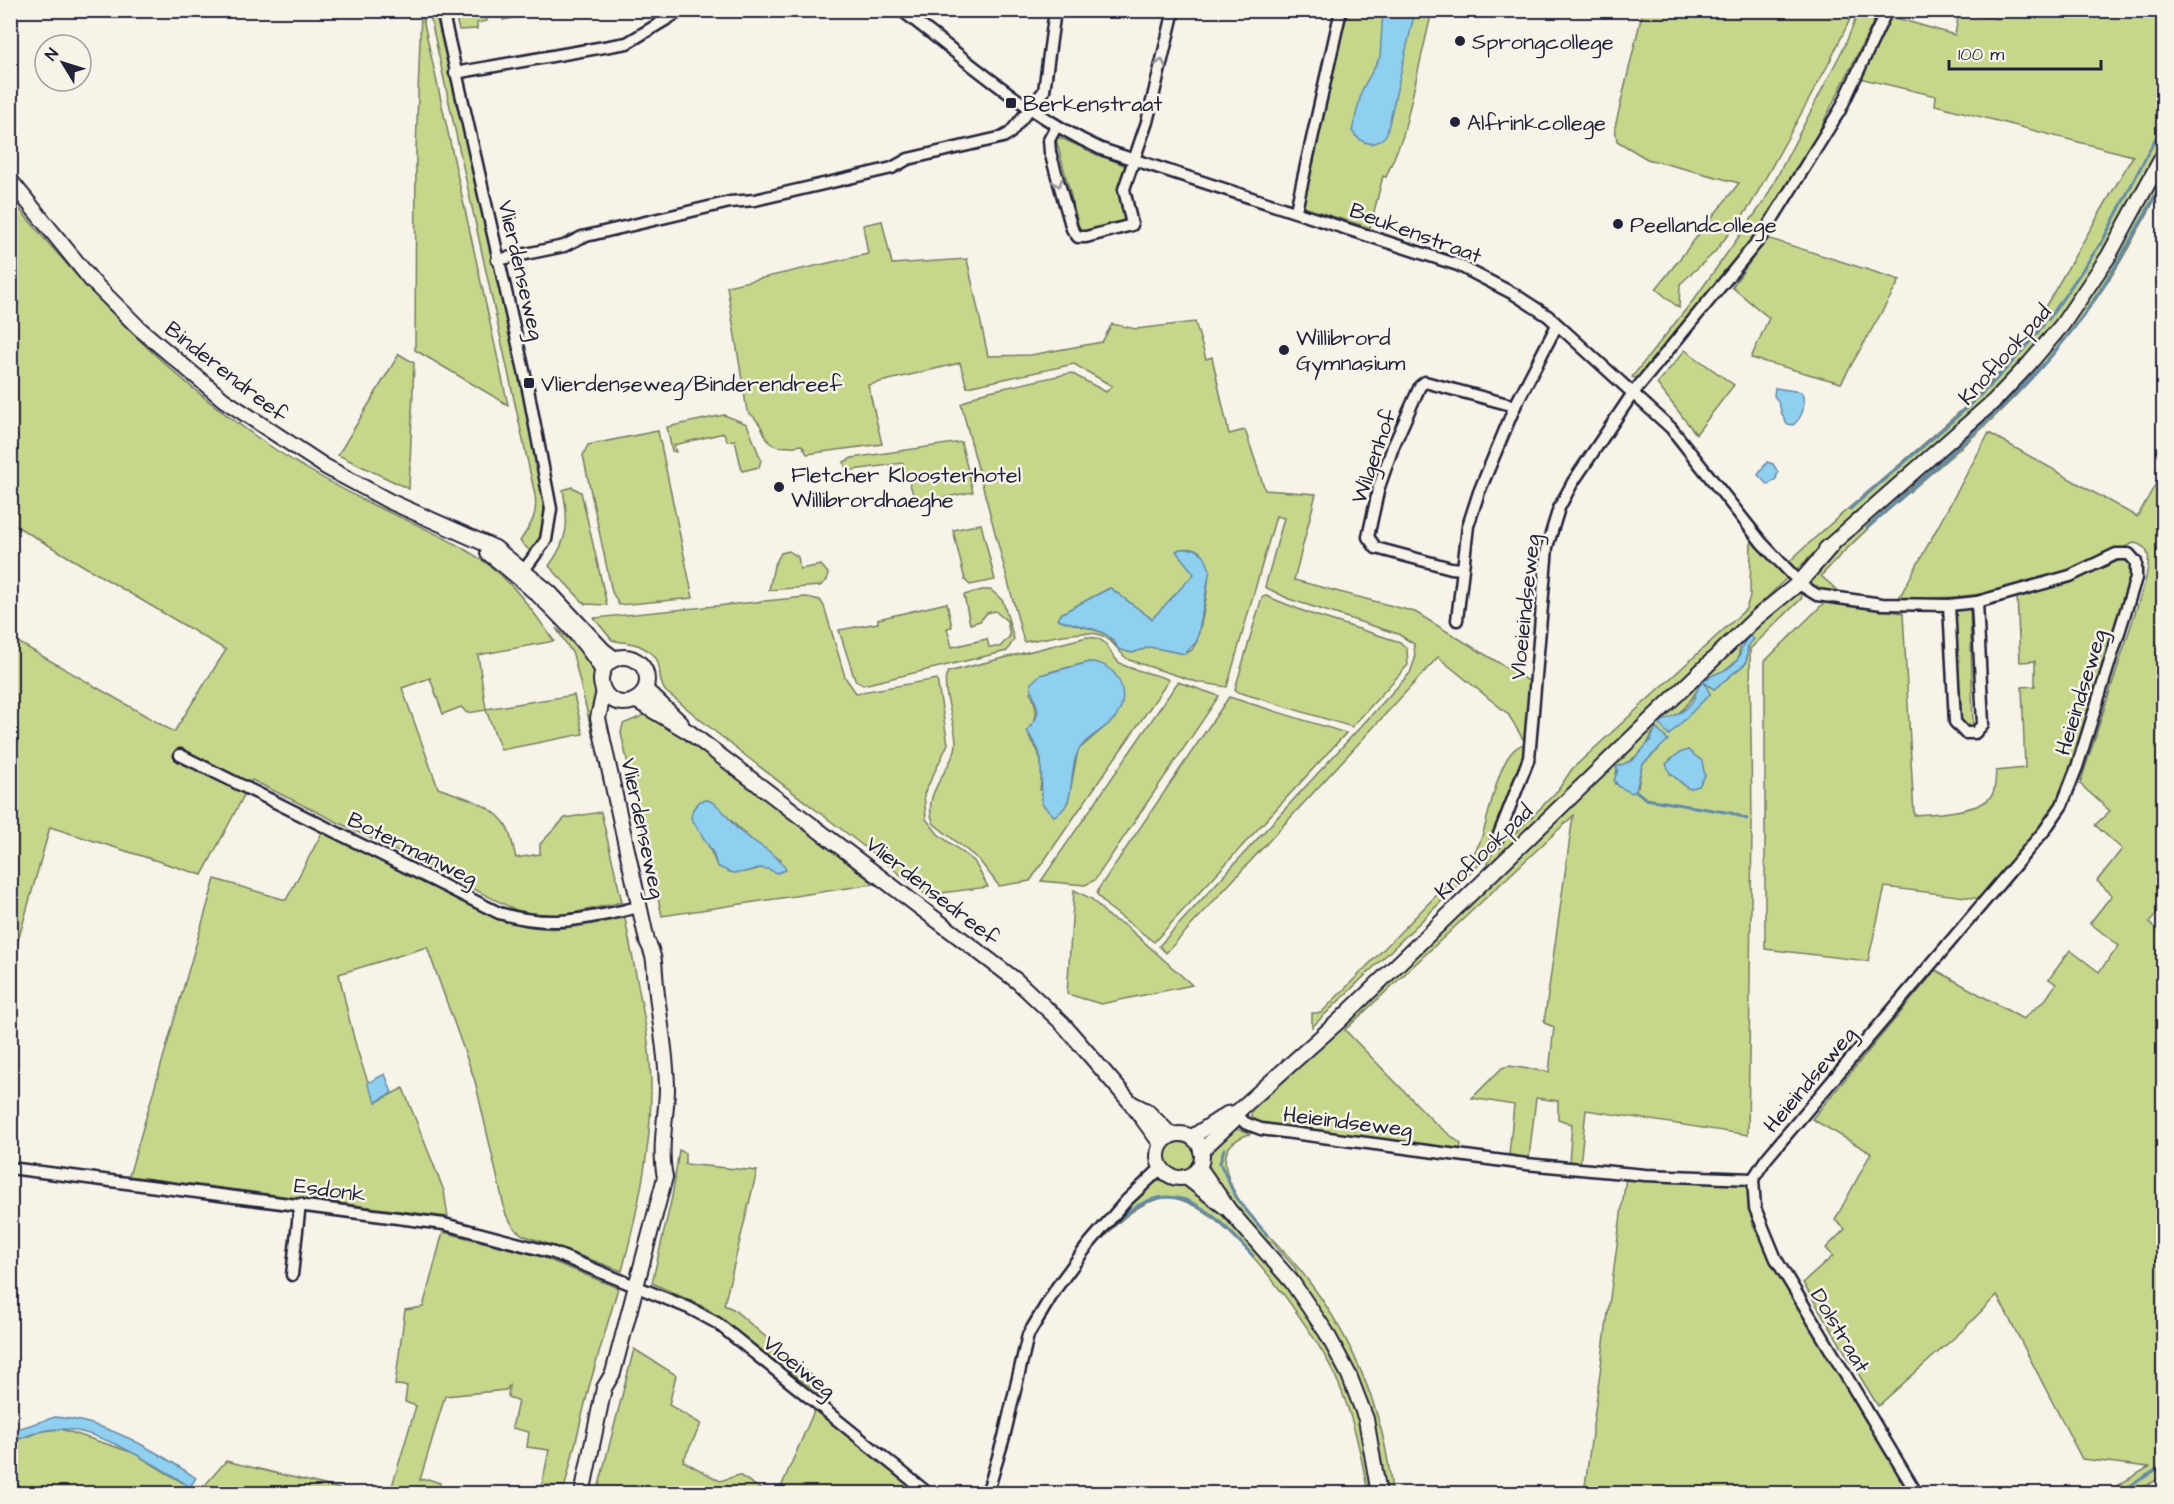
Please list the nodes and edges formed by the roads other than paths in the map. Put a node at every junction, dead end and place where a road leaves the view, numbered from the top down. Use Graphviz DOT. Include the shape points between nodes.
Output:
graph roads {
  1 [pos="442,10"];
  2 [pos="682,10"];
  3 [pos="901,10"];
  4 [pos="1055,10"];
  5 [pos="1174,10"];
  6 [pos="1341,10"];
  7 [pos="1887,10"];
  8 [pos="456,73"];
  9 [pos="1030,108"];
  10 [pos="1056,127"];
  11 [pos="2163,154"];
  12 [pos="1133,159"];
  13 [pos="10,180"];
  14 [pos="1296,210"];
  15 [pos="497,260"];
  16 [pos="1557,325"];
  17 [pos="1634,393"];
  18 [pos="1515,406"];
  19 [pos="2129,554"];
  20 [pos="1462,569"];
  21 [pos="521,573"];
  22 [pos="1797,579"];
  23 [pos="1977,602"];
  24 [pos="1949,605"];
  25 [pos="1457,620"];
  26 [pos="615,658"];
  27 [pos="603,671"];
  28 [pos="645,688"];
  29 [pos="604,691"];
  30 [pos="635,700"];
  31 [pos="616,702"];
  32 [pos="600,724"];
  33 [pos="689,732"];
  34 [pos="180,755"];
  35 [pos="1496,842"];
  36 [pos="640,907"];
  37 [pos="1236,1113"];
  38 [pos="1192,1137"];
  39 [pos="1166,1140"];
  40 [pos="1201,1151"];
  41 [pos="1199,1167"];
  42 [pos="10,1168"];
  43 [pos="1161,1168"];
  44 [pos="1186,1177"];
  45 [pos="1752,1179"];
  46 [pos="300,1204"];
  47 [pos="1229,1210"];
  48 [pos="292,1275"];
  49 [pos="635,1287"];
  50 [pos="582,1494"];
  51 [pos="929,1494"];
  52 [pos="987,1494"];
  53 [pos="1379,1494"];
  54 [pos="1917,1494"];
  1 -- 8 [label="street, Vlierdenseweg"];
  2 -- 8 [label="street" via="627,43"];
  3 -- 9 [label="street, Beukenstraat"];
  4 -- 9 [label="street" via="1047,80 1044,91"];
  12 -- 5 [label="street, one-way" via="1147,122"];
  6 -- 14 [label="street"];
  7 -- 17 [label="street, Vloeieindseweg" via="1840,110 1762,236"];
  8 -- 15 [label="street, Vlierdenseweg"];
  9 -- 10 [label="street, Beukenstraat"];
  9 -- 15 [label="street" via="1003,137 908,159 892,168 755,200 730,202"];
  10 -- 12 [label="street, Beukenstraat" via="1101,149"];
  10 -- 12 [label="street, one-way" via="1049,140 1050,152 1072,229 1078,237 1132,225 1124,189"];
  11 -- 22 [label="main road, Knoflookpad" via="2108,257 2042,348 1994,401"];
  12 -- 14 [label="street, Beukenstraat"];
  13 -- 21 [label="main road, Binderendreef" via="92,281 140,329 224,400 326,467 389,501 495,548"];
  14 -- 16 [label="street, Beukenstraat" via="1458,265 1514,294"];
  15 -- 21 [label="street, Vlierdenseweg" via="551,509 546,540"];
  16 -- 17 [label="street, Beukenstraat"];
  16 -- 18 [label="street"];
  17 -- 22 [label="street, Beukenstraat" via="1671,428 1750,529"];
  17 -- 35 [label="street, Vloeieindseweg" via="1573,482 1552,524 1528,758"];
  18 -- 20 [label="street" via="1479,492 1468,526"];
  18 -- 20 [label="street, Wilgenhof" via="1425,382 1401,427 1379,487 1368,537 1371,543"];
  19 -- 23 [label="street, Beukenstraat" via="2116,554 2070,576"];
  19 -- 45 [label="street, Heieindseweg" via="2136,562 2136,578 2062,804 2044,831"];
  20 -- 25 [label="street"];
  21 -- 26 [label="main road"];
  21 -- 27 [label="main road"];
  22 -- 24 [label="street, Beukenstraat" via="1817,595 1854,601"];
  22 -- 37 [label="main road, Knoflookpad" via="1339,1021"];
  23 -- 24 [label="street, Beukenstraat"];
  23 -- 24 [label="street" via="1983,724 1974,733 1965,733 1955,722"];
  26 -- 27 [label="main road"];
  26 -- 28 [label="main road" via="636,660 644,668"];
  27 -- 29 [label="main road"];
  28 -- 30 [label="main road"];
  28 -- 33 [label="main road, Vlierdensedreef"];
  29 -- 31 [label="main road"];
  29 -- 32 [label="main road, Vlierdenseweg" via="598,710"];
  30 -- 31 [label="main road"];
  30 -- 33 [label="main road, Vlierdensedreef"];
  31 -- 32 [label="main road"];
  32 -- 36 [label="main road, Vlierdenseweg"];
  33 -- 39 [label="main road, Vlierdensedreef" via="1017,981 1062,1023 1131,1103 1147,1111"];
  34 -- 36 [label="street, Botermanweg" via="523,921 552,924"];
  36 -- 49 [label="main road, Vlierdenseweg" via="646,955 655,982 667,1090 662,1162 665,1177"];
  37 -- 38 [label="main road, Knoflookpad" via="1227,1114"];
  37 -- 40 [label="main road, Knoflookpad" via="1233,1121"];
  37 -- 45 [label="street, Heieindseweg" via="1245,1123 1261,1129 1526,1164 1645,1175"];
  38 -- 39 [label="main road" via="1186,1134"];
  38 -- 40 [label="main road"];
  39 -- 43 [label="main road" via="1158,1156"];
  40 -- 41 [label="main road"];
  41 -- 44 [label="main road"];
  41 -- 47 [label="main road"];
  42 -- 46 [label="street, Esdonk"];
  43 -- 44 [label="main road" via="1173,1177"];
  43 -- 52 [label="street" via="1088,1245 1028,1335"];
  44 -- 47 [label="main road"];
  45 -- 54 [label="street, Dolstraat" via="1755,1208 1776,1259"];
  46 -- 48 [label="street"];
  46 -- 49 [label="street, Esdonk" via="444,1224 554,1253"];
  47 -- 53 [label="main road" via="1308,1303 1349,1376 1366,1419"];
  49 -- 50 [label="main road, Vlierdenseweg" via="613,1373 604,1388"];
  49 -- 51 [label="street, Vloeiweg" via="717,1323"];
}
